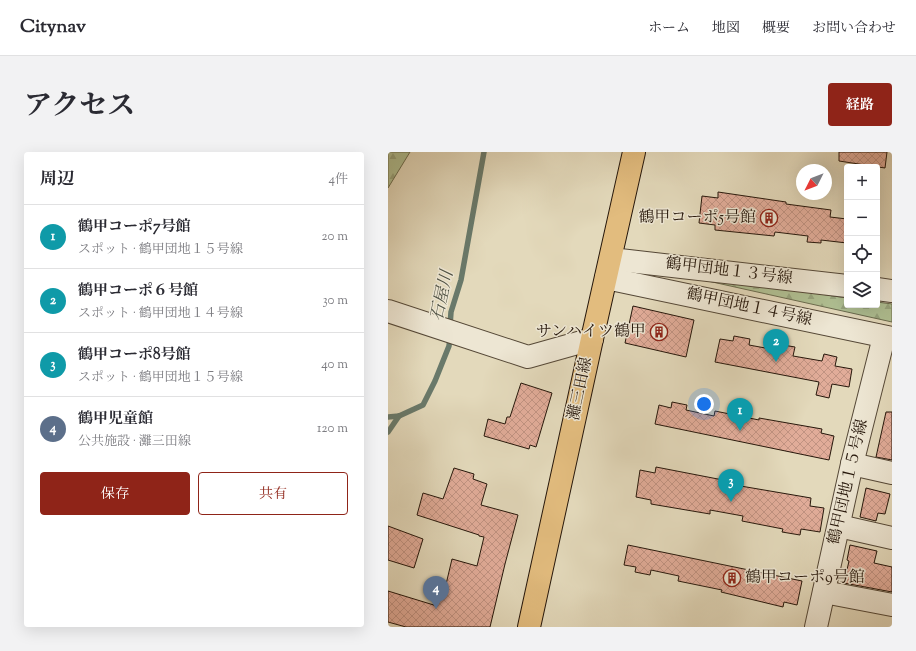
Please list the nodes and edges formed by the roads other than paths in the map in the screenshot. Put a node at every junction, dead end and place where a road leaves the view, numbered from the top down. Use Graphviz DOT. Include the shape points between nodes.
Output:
graph roads {
  1 [pos="634,152"];
  2 [pos="608,268"];
  3 [pos="844,286"];
  4 [pos="880,290"];
  5 [pos="892,291"];
  6 [pos="388,311"];
  7 [pos="888,338"];
  8 [pos="592,339"];
  9 [pos="852,464"];
  10 [pos="892,473"];
  11 [pos="839,526"];
  12 [pos="892,538"];
  13 [pos="824,592"];
  14 [pos="892,605"];
  15 [pos="529,627"];
  16 [pos="816,627"];
  1 -- 2 [label="main road, 灘三田線"];
  2 -- 3 [label="street, 鶴甲団地１３号線"];
  2 -- 7 [label="street, 鶴甲団地１４号線"];
  2 -- 8 [label="main road, 灘三田線"];
  4 -- 5 [label="street"];
  6 -- 8 [label="street" via="528,357"];
  7 -- 9 [label="street, 鶴甲団地１５号線"];
  8 -- 15 [label="main road, 灘三田線"];
  9 -- 10 [label="street"];
  9 -- 11 [label="street, 鶴甲団地１５号線"];
  11 -- 12 [label="street"];
  11 -- 13 [label="street, 鶴甲団地１５号線"];
  13 -- 14 [label="street"];
  13 -- 16 [label="street, 鶴甲団地１５号線"];
}
